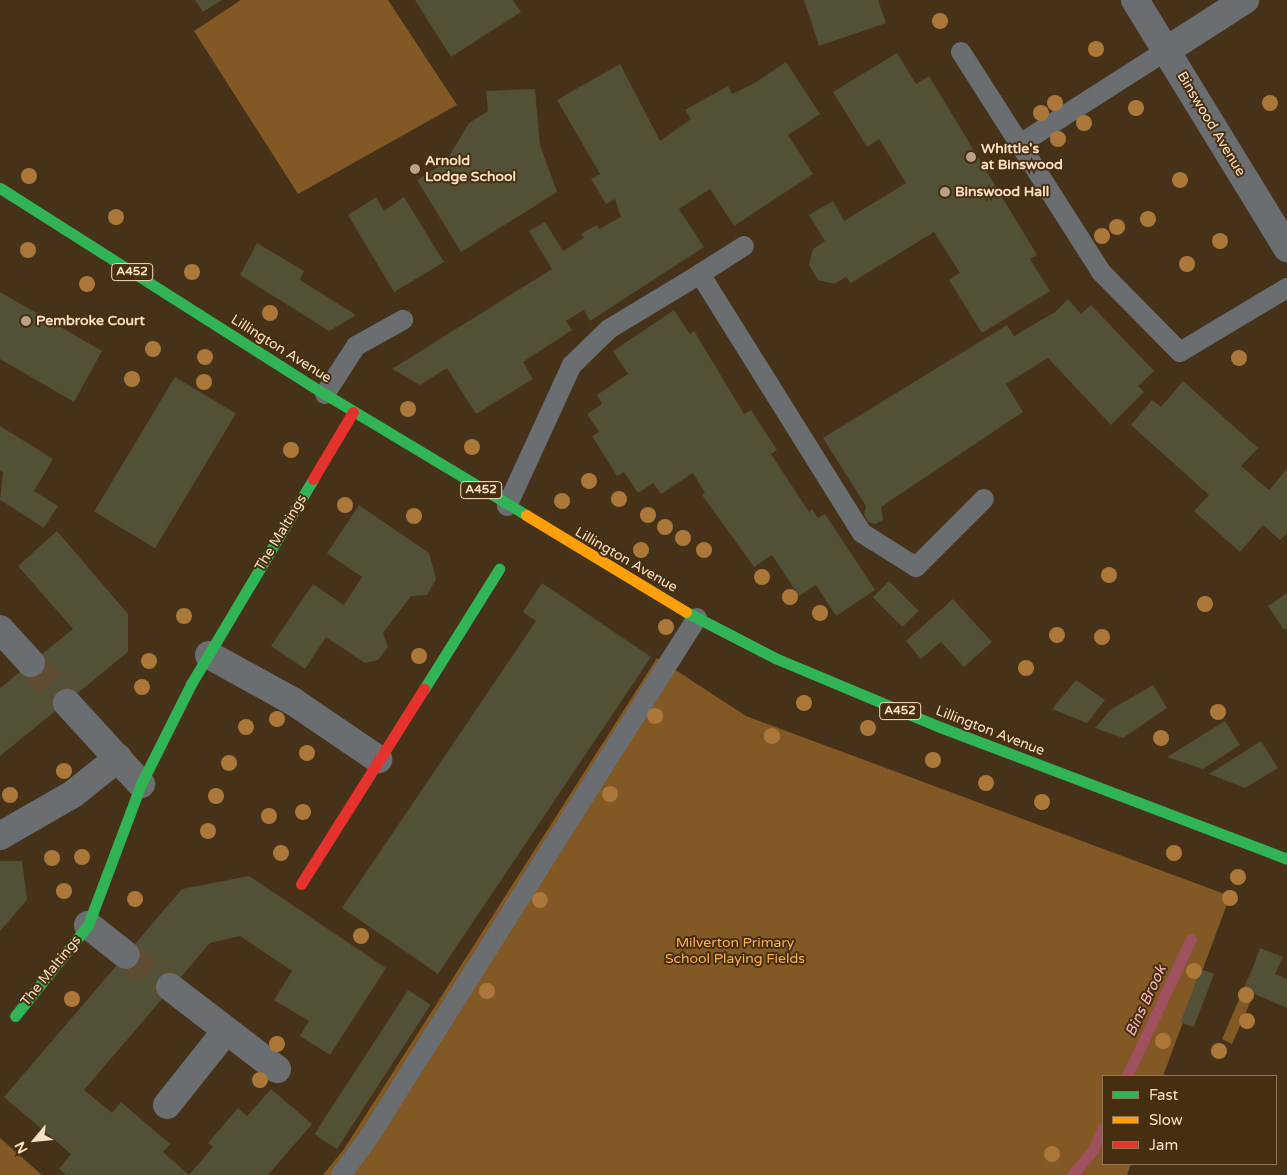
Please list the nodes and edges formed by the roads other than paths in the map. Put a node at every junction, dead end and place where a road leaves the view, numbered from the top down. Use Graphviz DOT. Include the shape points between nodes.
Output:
graph roads {
  1 [pos="1135,0"];
  2 [pos="1245,0"];
  3 [pos="1167,50"];
  4 [pos="960,52"];
  5 [pos="1020,144"];
  6 [pos="0,188"];
  7 [pos="744,246"];
  8 [pos="1287,248"];
  9 [pos="700,274"];
  10 [pos="1287,288"];
  11 [pos="403,320"];
  12 [pos="325,394"];
  13 [pos="353,412"];
  14 [pos="984,499"];
  15 [pos="507,506"];
  16 [pos="498,569"];
  17 [pos="696,618"];
  18 [pos="0,629"];
  19 [pos="209,655"];
  20 [pos="31,663"];
  21 [pos="66,703"];
  22 [pos="118,758"];
  23 [pos="378,759"];
  24 [pos="141,784"];
  25 [pos="0,836"];
  26 [pos="1287,859"];
  27 [pos="301,884"];
  28 [pos="88,925"];
  29 [pos="126,955"];
  30 [pos="170,987"];
  31 [pos="15,1016"];
  32 [pos="225,1032"];
  33 [pos="277,1069"];
  34 [pos="167,1105"];
  35 [pos="341,1175"];
  1 -- 3 [label="street, Binswood Avenue"];
  2 -- 3 [label="street"];
  3 -- 5 [label="lane"];
  3 -- 8 [label="street, Binswood Avenue"];
  4 -- 5 [label="lane"];
  5 -- 10 [label="lane" via="1102,272 1180,352"];
  6 -- 12 [label="main road, Lillington Avenue / A452"];
  7 -- 9 [label="lane"];
  9 -- 14 [label="lane" via="862,534 916,567"];
  9 -- 15 [label="lane" via="610,330 572,366"];
  11 -- 12 [label="lane" via="356,346"];
  12 -- 13 [label="main road, Lillington Avenue / A452"];
  13 -- 15 [label="main road, Lillington Avenue / A452"];
  13 -- 19 [label="main road, The Maltings"];
  15 -- 17 [label="main road, Lillington Avenue / A452"];
  16 -- 23 [label="main road"];
  17 -- 26 [label="main road, Lillington Avenue / A452" via="775,658 940,728"];
  17 -- 35 [label="lane" via="369,1137"];
  18 -- 20 [label="street"];
  19 -- 23 [label="street" via="294,702"];
  19 -- 24 [label="main road, The Maltings"];
  21 -- 22 [label="street"];
  22 -- 24 [label="street"];
  22 -- 25 [label="street" via="30,822"];
  23 -- 27 [label="main road"];
  24 -- 28 [label="main road, The Maltings"];
  28 -- 29 [label="street, The Maltings"];
  28 -- 31 [label="main road, The Maltings"];
  30 -- 32 [label="street"];
  32 -- 33 [label="street"];
  32 -- 34 [label="street"];
}
